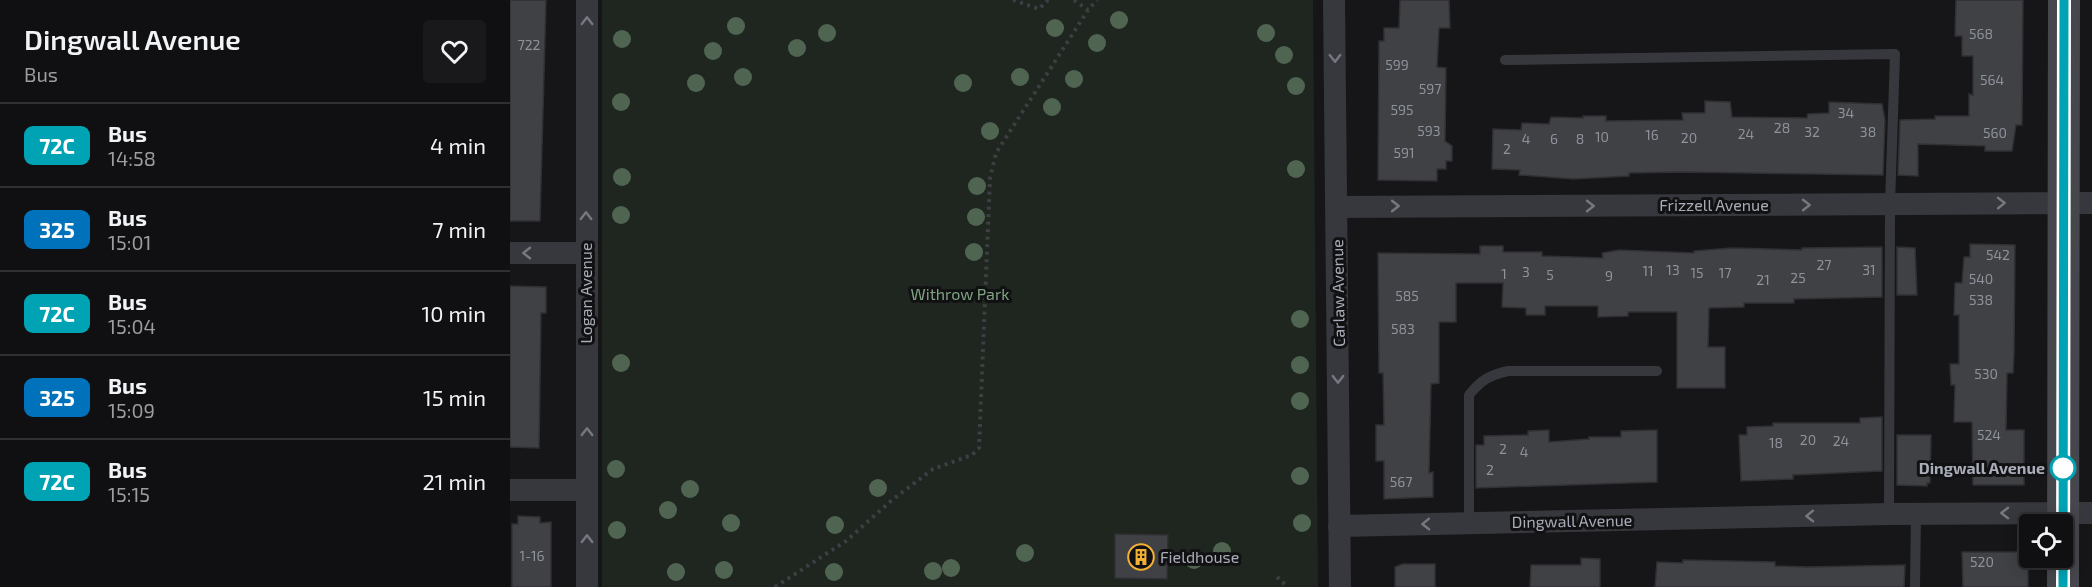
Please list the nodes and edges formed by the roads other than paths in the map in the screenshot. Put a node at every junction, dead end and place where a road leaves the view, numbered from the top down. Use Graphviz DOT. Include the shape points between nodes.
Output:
graph roads {
  1 [pos="587,0"];
  2 [pos="1334,0"];
  3 [pos="2064,0"];
  4 [pos="1505,60"];
  5 [pos="2078,203"];
  6 [pos="1890,204"];
  7 [pos="1337,207"];
  8 [pos="510,253"];
  9 [pos="586,253"];
  10 [pos="1657,371"];
  11 [pos="510,490"];
  12 [pos="587,490"];
  13 [pos="2078,513"];
  14 [pos="1889,514"];
  15 [pos="1916,514"];
  16 [pos="1469,524"];
  17 [pos="1339,526"];
  18 [pos="587,587"];
  19 [pos="1340,587"];
  20 [pos="1915,587"];
  21 [pos="2063,587"];
  9 -- 1 [label="street, Logan Avenue, one-way"];
  2 -- 7 [label="street, Carlaw Avenue, one-way"];
  3 -- 5 [label="main road"];
  4 -- 6 [label="lane" via="1895,54"];
  6 -- 5 [label="street, Frizzell Avenue, one-way"];
  5 -- 13 [label="main road"];
  7 -- 6 [label="street, Frizzell Avenue, one-way"];
  6 -- 14 [label="lane"];
  7 -- 17 [label="street, Carlaw Avenue, one-way"];
  9 -- 8 [label="street, one-way"];
  12 -- 9 [label="street, Logan Avenue, one-way"];
  10 -- 16 [label="lane" via="1508,371 1481,380 1468,395"];
  11 -- 12 [label="street"];
  18 -- 12 [label="street, Logan Avenue, one-way"];
  13 -- 15 [label="street, Dingwall Avenue, one-way"];
  13 -- 21 [label="main road"];
  14 -- 15 [label="street, Dingwall Avenue"];
  14 -- 16 [label="street, Dingwall Avenue, one-way"];
  15 -- 20 [label="lane"];
  16 -- 17 [label="street, Dingwall Avenue, one-way"];
  17 -- 19 [label="street, Carlaw Avenue"];
}
